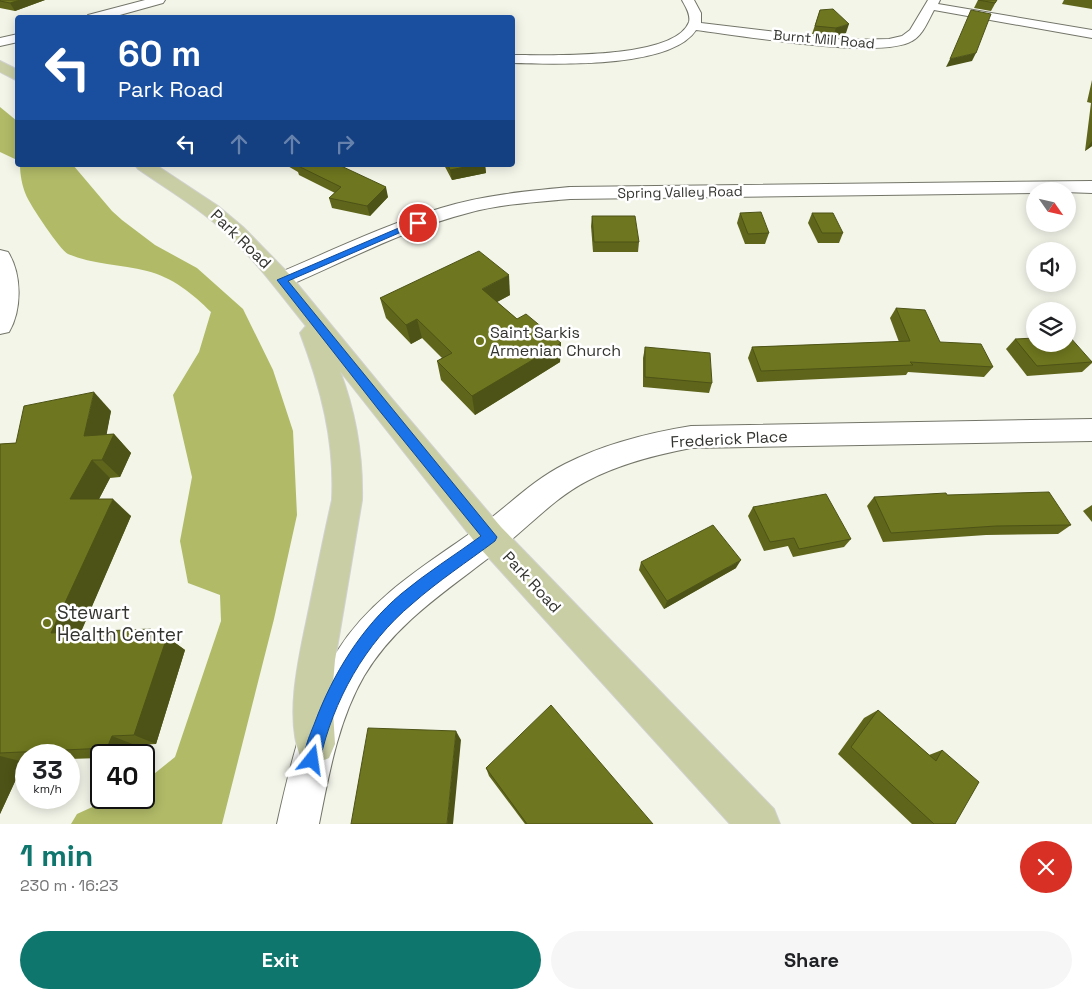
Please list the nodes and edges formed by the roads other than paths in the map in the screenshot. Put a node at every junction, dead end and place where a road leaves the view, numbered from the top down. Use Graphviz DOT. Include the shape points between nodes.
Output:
graph roads {
  1 [pos="159,0"];
  2 [pos="688,0"];
  3 [pos="932,3"];
  4 [pos="104,15"];
  5 [pos="694,26"];
  6 [pos="1092,34"];
  7 [pos="15,39"];
  8 [pos="0,42"];
  9 [pos="515,59"];
  10 [pos="0,65"];
  11 [pos="15,75"];
  12 [pos="147,167"];
  13 [pos="1092,187"];
  14 [pos="0,257"];
  15 [pos="291,290"];
  16 [pos="0,326"];
  17 [pos="1092,430"];
  18 [pos="490,537"];
  19 [pos="315,744"];
  20 [pos="298,824"];
  21 [pos="759,824"];
  1 -- 4 [label="street"];
  2 -- 5 [label="street" via="695,14"];
  3 -- 5 [label="street, Burnt Mill Road" via="910,37 875,45"];
  3 -- 6 [label="street"];
  5 -- 9 [label="street" via="674,42 628,56"];
  7 -- 8 [label="street"];
  10 -- 11 [label="main road"];
  12 -- 15 [label="main road, Park Road" via="236,231"];
  13 -- 15 [label="street, Spring Valley Road" via="540,195 436,216"];
  14 -- 16 [label="street" via="5,277 6,311"];
  15 -- 18 [label="main road, Park Road"];
  15 -- 19 [label="main road" via="336,394 346,441 349,480 315,678"];
  17 -- 18 [label="street, Frederick Place" via="691,437 652,443 622,452 561,481"];
  18 -- 19 [label="street, Frederick Place" via="406,599 378,627 352,662 334,694"];
  18 -- 21 [label="main road, Park Road"];
  19 -- 20 [label="street, Frederick Place"];
}
